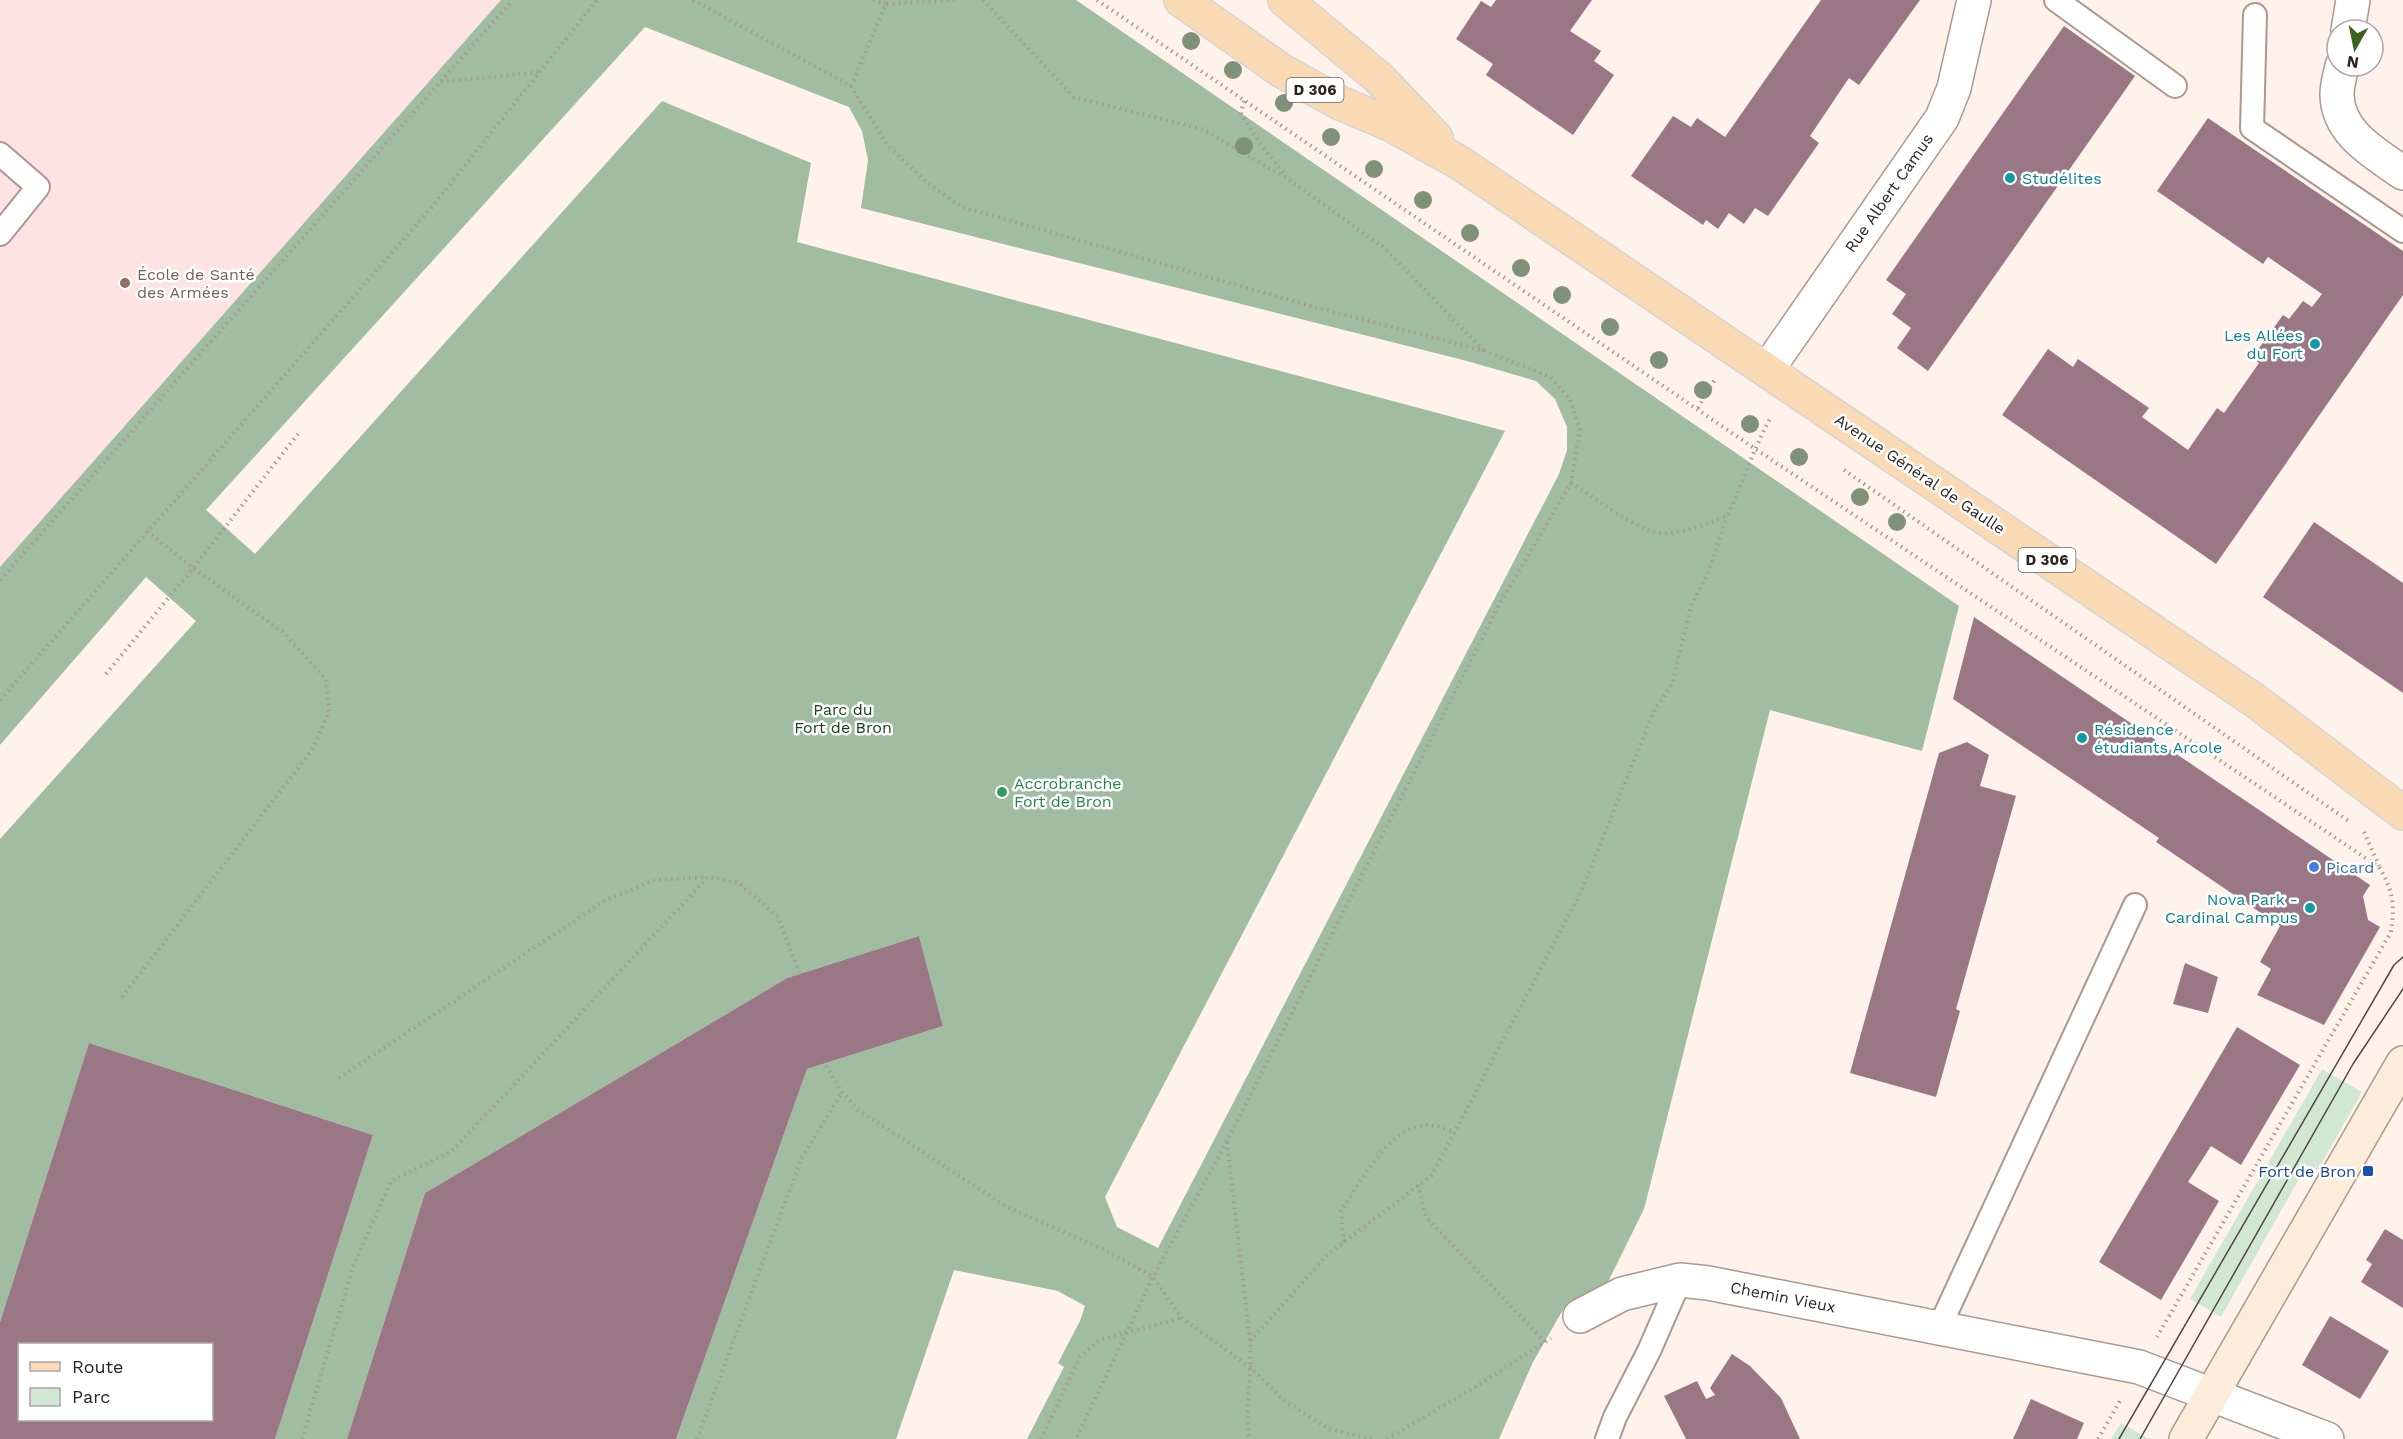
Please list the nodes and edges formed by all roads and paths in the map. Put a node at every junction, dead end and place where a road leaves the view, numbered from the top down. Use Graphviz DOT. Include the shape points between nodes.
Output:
graph roads {
  1 [pos="513,0"];
  2 [pos="597,0"];
  3 [pos="693,0"];
  4 [pos="873,0"];
  5 [pos="954,0"];
  6 [pos="983,0"];
  7 [pos="1097,0"];
  8 [pos="1181,0"];
  9 [pos="1285,0"];
  10 [pos="1974,0"];
  11 [pos="2056,0"];
  12 [pos="2353,0"];
  13 [pos="886,4"];
  14 [pos="2255,15"];
  15 [pos="2350,18"];
  16 [pos="540,72"];
  17 [pos="2340,78"];
  18 [pos="441,82"];
  19 [pos="851,86"];
  20 [pos="2175,86"];
  21 [pos="1244,101"];
  22 [pos="0,154"];
  23 [pos="1460,163"];
  24 [pos="2403,173"];
  25 [pos="1288,179"];
  26 [pos="2403,231"];
  27 [pos="0,234"];
  28 [pos="1485,351"];
  29 [pos="1767,370"];
  30 [pos="1770,420"];
  31 [pos="298,434"];
  32 [pos="1754,448"];
  33 [pos="1837,466"];
  34 [pos="1571,483"];
  35 [pos="1727,516"];
  36 [pos="147,531"];
  37 [pos="193,568"];
  38 [pos="0,580"];
  39 [pos="106,674"];
  40 [pos="0,700"];
  41 [pos="2403,813"];
  42 [pos="2379,867"];
  43 [pos="708,877"];
  44 [pos="2135,905"];
  45 [pos="799,972"];
  46 [pos="122,997"];
  47 [pos="2403,1063"];
  48 [pos="826,1066"];
  49 [pos="339,1078"];
  50 [pos="842,1092"];
  51 [pos="1455,1132"];
  52 [pos="1227,1141"];
  53 [pos="1418,1185"];
  54 [pos="1344,1242"];
  55 [pos="1153,1277"];
  56 [pos="1680,1280"];
  57 [pos="1580,1316"];
  58 [pos="1182,1318"];
  59 [pos="1939,1328"];
  60 [pos="1126,1332"];
  61 [pos="1250,1341"];
  62 [pos="1545,1342"];
  63 [pos="2139,1367"];
  64 [pos="1252,1369"];
  65 [pos="2212,1396"];
  66 [pos="302,1439"];
  67 [pos="697,1439"];
  68 [pos="1041,1439"];
  69 [pos="1076,1439"];
  70 [pos="1249,1439"];
  71 [pos="1372,1439"];
  72 [pos="1387,1439"];
  73 [pos="1607,1439"];
  74 [pos="2186,1439"];
  75 [pos="2327,1439"];
  1 -- 18 [label="path"];
  2 -- 16 [label="path"];
  3 -- 19 [label="path"];
  4 -- 13 [label="path"];
  5 -- 13 [label="path"];
  6 -- 25 [label="path" via="1074,97 1202,129"];
  7 -- 21 [label="path"];
  8 -- 23 [label="main road, Avenue Général de Gaulle / D 306" via="1282,71"];
  9 -- 23 [label="main road, Avenue Général de Gaulle / D 306" via="1379,78"];
  10 -- 29 [label="street, Rue Albert Camus" via="1954,88 1942,117"];
  11 -- 20 [label="lane"];
  12 -- 15 [label="street"];
  13 -- 19 [label="path"];
  14 -- 26 [label="lane" via="2252,128"];
  16 -- 18 [label="path"];
  16 -- 36 [label="path" via="430,208"];
  17 -- 24 [label="street" via="2337,94 2343,119 2358,142"];
  18 -- 38 [label="path"];
  19 -- 28 [label="path" via="888,146 930,185 962,207"];
  21 -- 25 [label="path" via="1241,113"];
  21 -- 32 [label="path"];
  22 -- 27 [label="lane" via="38,187"];
  23 -- 29 [label="main road, Avenue Général de Gaulle / D 306"];
  25 -- 28 [label="path" via="1384,248"];
  28 -- 34 [label="path" via="1550,377 1570,399 1580,430"];
  29 -- 41 [label="main road, Avenue Général de Gaulle / D 306" via="2257,702"];
  30 -- 32 [label="path"];
  31 -- 37 [label="path"];
  32 -- 35 [label="path"];
  32 -- 42 [label="path"];
  33 -- 42 [label="path" via="2365,832"];
  34 -- 35 [label="path" via="1641,527 1661,533"];
  34 -- 52 [label="path" via="1500,603"];
  35 -- 51 [label="path" via="1708,573 1691,606 1672,684 1654,711 1581,892"];
  36 -- 37 [label="path"];
  36 -- 40 [label="path"];
  37 -- 39 [label="path"];
  37 -- 46 [label="path" via="284,633 326,679 329,712 312,750"];
  42 -- 63 [label="path" via="2390,884 2394,909 2391,932"];
  43 -- 45 [label="path" via="738,884 778,917"];
  43 -- 49 [label="path" via="655,880 604,901"];
  43 -- 66 [label="path" via="452,1151 391,1181 353,1268"];
  44 -- 59 [label="lane"];
  47 -- 65 [label="street"];
  48 -- 50 [label="path"];
  50 -- 55 [label="path" via="858,1110 1007,1207 1105,1250"];
  50 -- 67 [label="path" via="801,1159"];
  51 -- 53 [label="path" via="1432,1175"];
  51 -- 54 [label="path" via="1428,1125 1404,1132 1382,1151 1341,1211"];
  52 -- 55 [label="path"];
  52 -- 61 [label="path"];
  53 -- 54 [label="path"];
  53 -- 62 [label="path" via="1426,1217"];
  54 -- 61 [label="path" via="1327,1255"];
  55 -- 58 [label="path"];
  55 -- 60 [label="path"];
  56 -- 57 [label="street, Chemin Vieux" via="1622,1294"];
  56 -- 59 [label="street, Chemin Vieux"];
  56 -- 73 [label="lane"];
  57 -- 62 [label="path"];
  58 -- 60 [label="path"];
  58 -- 64 [label="path"];
  59 -- 63 [label="street, Chemin Vieux"];
  60 -- 68 [label="path" via="1099,1340 1080,1357"];
  60 -- 69 [label="path"];
  61 -- 64 [label="path"];
  62 -- 72 [label="path"];
  63 -- 65 [label="street, Chemin Vieux"];
  64 -- 70 [label="path"];
  64 -- 71 [label="path" via="1283,1400 1329,1429"];
  65 -- 74 [label="street"];
  65 -- 75 [label="street, Chemin Vieux"];
}
